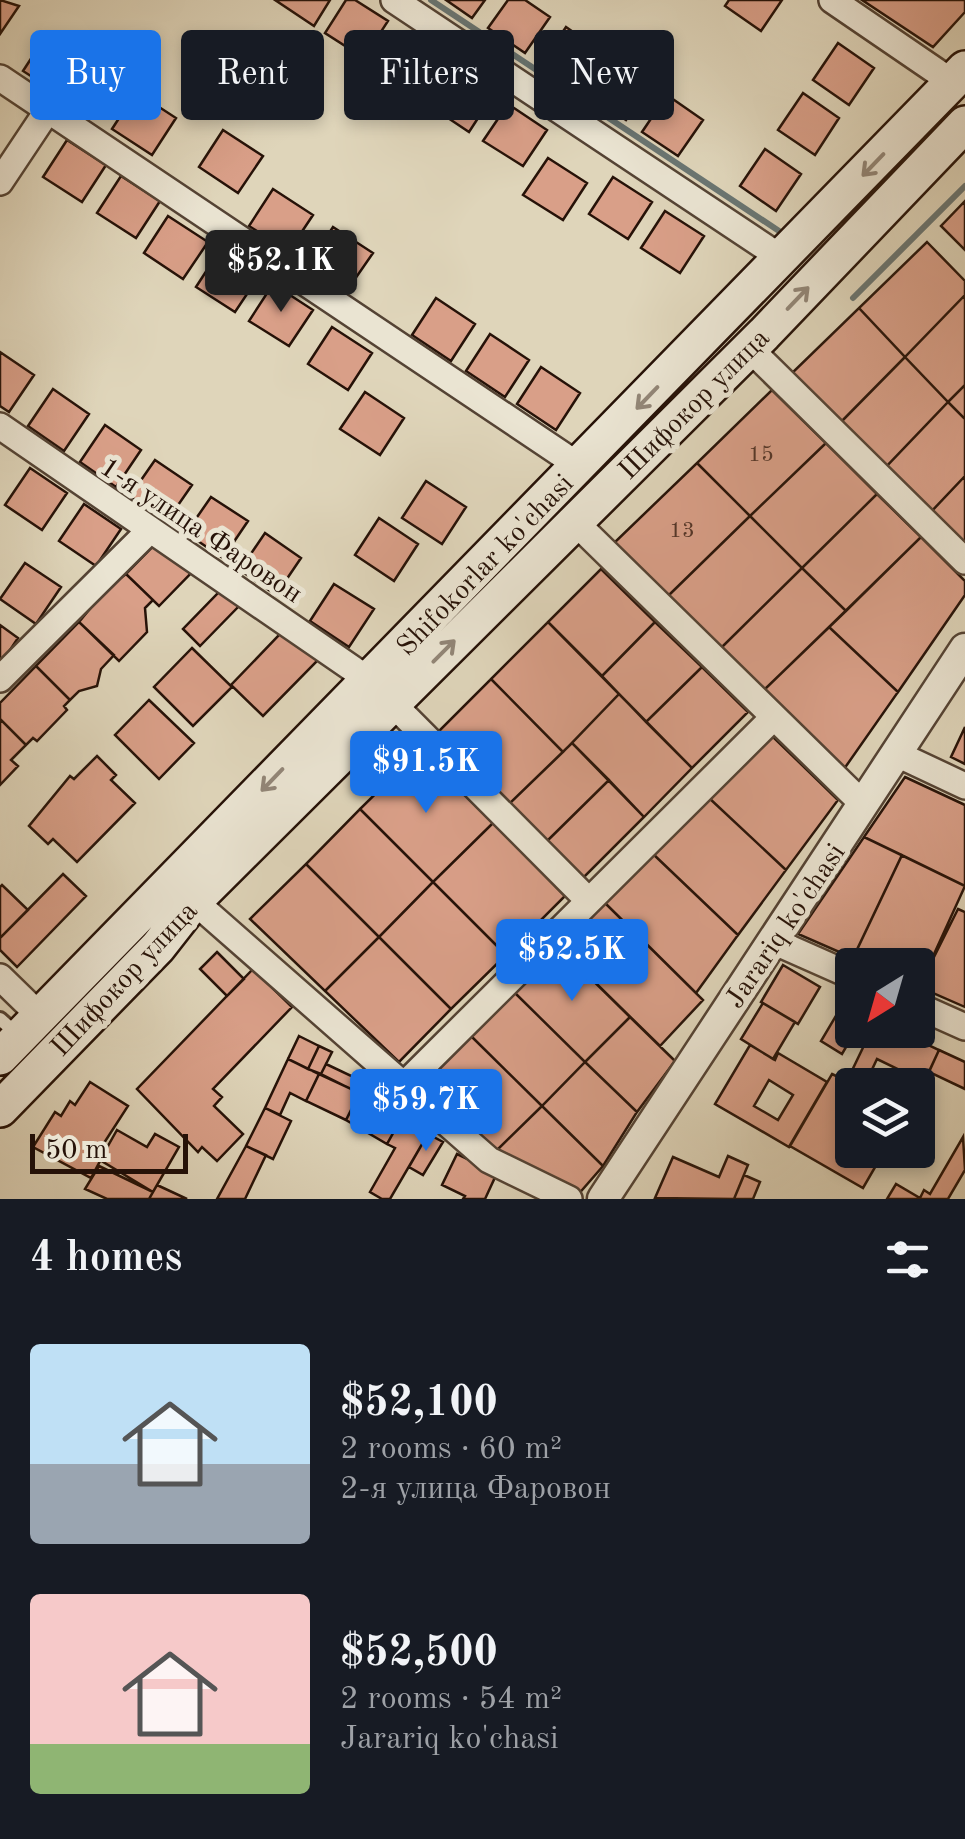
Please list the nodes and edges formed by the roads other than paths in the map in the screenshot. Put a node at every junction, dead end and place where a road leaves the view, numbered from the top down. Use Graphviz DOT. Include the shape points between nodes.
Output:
graph roads {
  1 [pos="394,0"];
  2 [pos="832,0"];
  3 [pos="958,76"];
  4 [pos="0,78"];
  5 [pos="30,98"];
  6 [pos="41,120"];
  7 [pos="63,120"];
  8 [pos="965,124"];
  9 [pos="0,182"];
  10 [pos="783,259"];
  11 [pos="737,306"];
  12 [pos="757,341"];
  13 [pos="0,426"];
  14 [pos="579,466"];
  15 [pos="574,521"];
  16 [pos="150,530"];
  17 [pos="965,560"];
  18 [pos="965,650"];
  19 [pos="0,679"];
  20 [pos="380,692"];
  21 [pos="774,717"];
  22 [pos="897,754"];
  23 [pos="965,786"];
  24 [pos="864,805"];
  25 [pos="194,901"];
  26 [pos="590,901"];
  27 [pos="773,941"];
  28 [pos="835,968"];
  29 [pos="3,981"];
  30 [pos="935,1014"];
  31 [pos="965,1027"];
  32 [pos="15,1032"];
  33 [pos="404,1085"];
  34 [pos="0,1109"];
  35 [pos="609,1197"];
  36 [pos="568,1199"];
  1 -- 10 [label="street"];
  2 -- 3 [label="street"];
  3 -- 10 [label="main road, Shifokorlar ko'chasi, one-way"];
  4 -- 5 [label="street"];
  6 -- 9 [label="street"];
  7 -- 14 [label="street"];
  12 -- 8 [label="main road, Шифокор улица, one-way"];
  10 -- 11 [label="main road, Shifokorlar ko'chasi"];
  11 -- 12 [label="main road"];
  11 -- 14 [label="main road, Shifokorlar ko'chasi, one-way"];
  12 -- 15 [label="main road, Шифокор улица"];
  12 -- 17 [label="street"];
  13 -- 16 [label="street, 1-я улица Фаровон"];
  14 -- 20 [label="main road, Shifokorlar ko'chasi"];
  20 -- 15 [label="main road, Шифокор улица, one-way"];
  15 -- 21 [label="street"];
  16 -- 19 [label="street"];
  16 -- 20 [label="street, 1-я улица Фаровон"];
  18 -- 22 [label="street, Jarariq ko'chasi"];
  20 -- 25 [label="main road, Шифокор улица"];
  20 -- 26 [label="street, 1-я улица Фаровон"];
  20 -- 32 [label="main road, Shifokorlar ko'chasi, one-way"];
  21 -- 24 [label="street"];
  21 -- 26 [label="street"];
  22 -- 23 [label="street"];
  22 -- 24 [label="street, Jarariq ko'chasi"];
  24 -- 27 [label="street, Jarariq ko'chasi"];
  25 -- 33 [label="street"];
  25 -- 34 [label="main road, Шифокор улица" via="158,947"];
  26 -- 33 [label="street"];
  27 -- 28 [label="street"];
  27 -- 35 [label="street, Jarariq ko'chasi"];
  29 -- 32 [label="street"];
  30 -- 31 [label="street"];
  33 -- 36 [label="street" via="489,1160"];
}
